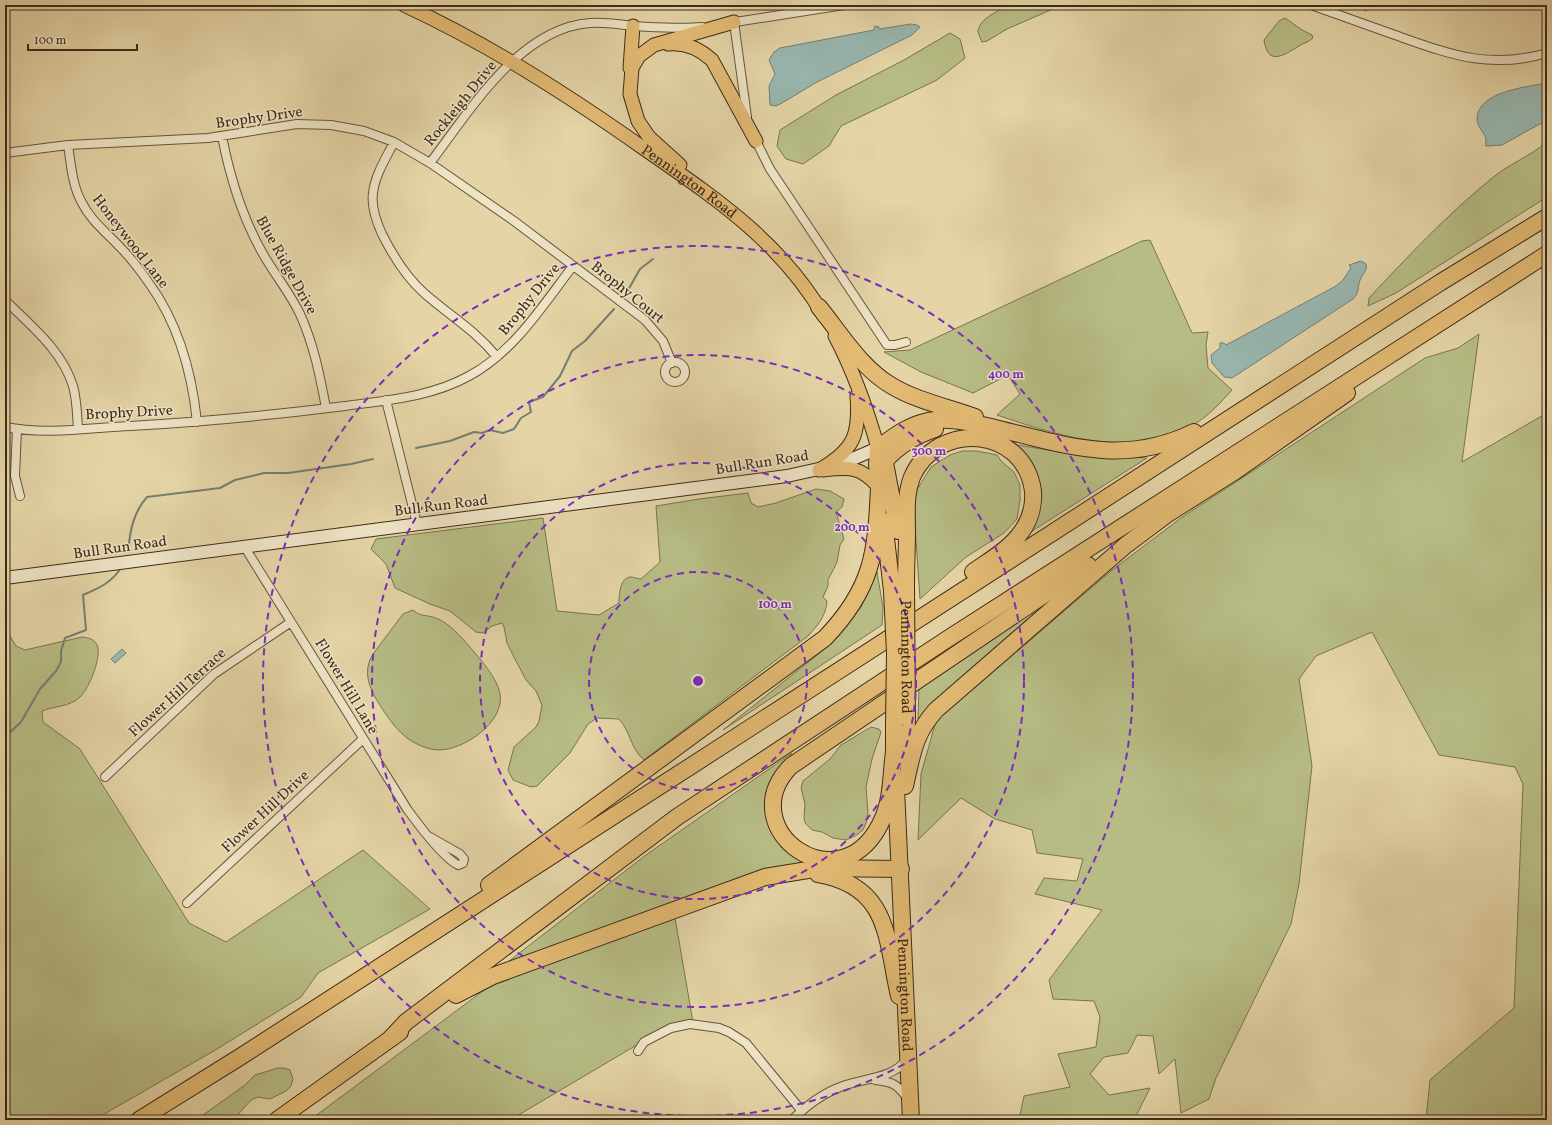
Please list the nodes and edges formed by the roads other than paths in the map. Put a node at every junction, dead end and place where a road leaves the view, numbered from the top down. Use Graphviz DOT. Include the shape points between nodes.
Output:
graph roads {
  1 [pos="404,5"];
  2 [pos="844,5"];
  3 [pos="1311,5"];
  4 [pos="822,7"];
  5 [pos="734,22"];
  6 [pos="633,26"];
  7 [pos="1547,53"];
  8 [pos="513,62"];
  9 [pos="631,71"];
  10 [pos="222,136"];
  11 [pos="756,141"];
  12 [pos="394,142"];
  13 [pos="68,145"];
  14 [pos="5,153"];
  15 [pos="430,163"];
  16 [pos="733,212"];
  17 [pos="1547,217"];
  18 [pos="1547,254"];
  19 [pos="573,266"];
  20 [pos="1485,292"];
  21 [pos="5,300"];
  22 [pos="819,308"];
  23 [pos="906,342"];
  24 [pos="497,357"];
  25 [pos="672,363"];
  26 [pos="856,382"];
  27 [pos="386,400"];
  28 [pos="326,408"];
  29 [pos="1243,409"];
  30 [pos="197,422"];
  31 [pos="5,427"];
  32 [pos="17,429"];
  33 [pos="78,429"];
  34 [pos="1041,439"];
  35 [pos="880,468"];
  36 [pos="819,470"];
  37 [pos="20,496"];
  38 [pos="1166,515"];
  39 [pos="417,524"];
  40 [pos="244,546"];
  41 [pos="5,578"];
  42 [pos="899,588"];
  43 [pos="291,622"];
  44 [pos="823,681"];
  45 [pos="900,721"];
  46 [pos="363,739"];
  47 [pos="894,752"];
  48 [pos="105,777"];
  49 [pos="905,786"];
  50 [pos="430,837"];
  51 [pos="901,869"];
  52 [pos="778,874"];
  53 [pos="187,903"];
  54 [pos="288,1026"];
  55 [pos="907,1033"];
  56 [pos="391,1038"];
  57 [pos="638,1051"];
  58 [pos="908,1058"];
  59 [pos="870,1079"];
  60 [pos="910,1102"];
  61 [pos="801,1110"];
  62 [pos="139,1120"];
  63 [pos="277,1120"];
  64 [pos="792,1120"];
  65 [pos="911,1120"];
  1 -- 8 [label="main road, Pennington Road" via="474,39"];
  2 -- 4 [label="street, Rockleigh Drive"];
  3 -- 7 [label="street" via="1462,57 1503,60"];
  4 -- 5 [label="street, Rockleigh Drive"];
  5 -- 6 [label="street, Rockleigh Drive" via="693,28"];
  5 -- 9 [label="main road" via="654,45 642,52"];
  5 -- 11 [label="street" via="745,111"];
  6 -- 8 [label="street, Rockleigh Drive" via="596,23 571,26 542,39"];
  6 -- 9 [label="main road"];
  8 -- 15 [label="street, Rockleigh Drive" via="496,78"];
  8 -- 16 [label="main road, Pennington Road" via="619,131"];
  9 -- 11 [label="main road" via="645,53 664,45 681,44 701,52 718,69"];
  9 -- 16 [label="main road" via="632,108 646,133"];
  10 -- 12 [label="street, Brophy Drive" via="283,126 314,124 348,127"];
  10 -- 13 [label="street, Brophy Drive"];
  10 -- 28 [label="street, Blue Ridge Drive" via="242,211 253,236 289,294 307,331 318,367"];
  11 -- 23 [label="street" via="773,173 886,345"];
  12 -- 15 [label="street, Brophy Drive"];
  12 -- 24 [label="street" via="378,173 373,192 374,214 386,242 397,262 423,292 472,330"];
  13 -- 14 [label="street, Brophy Drive"];
  13 -- 30 [label="street, Honeywood Lane" via="73,178 81,202 98,225 135,264 172,322 188,368"];
  15 -- 19 [label="street, Brophy Drive" via="514,221"];
  16 -- 22 [label="main road, Pennington Road" via="781,258"];
  17 -- 29 [label="highway"];
  18 -- 20 [label="highway"];
  19 -- 24 [label="street, Brophy Drive" via="518,336"];
  19 -- 25 [label="street, Brophy Court" via="645,320 663,341"];
  20 -- 38 [label="highway" via="1307,421"];
  20 -- 56 [label="highway" via="676,817 406,1022"];
  21 -- 33 [label="street" via="53,349 62,362 73,387"];
  22 -- 26 [label="main road, Pennington Road"];
  22 -- 34 [label="highway" via="864,363 892,386 906,394"];
  24 -- 27 [label="street, Brophy Drive" via="470,376 439,390"];
  26 -- 35 [label="main road, Pennington Road" via="869,418"];
  26 -- 36 [label="main road" via="858,420 854,437 842,455"];
  27 -- 28 [label="street, Brophy Drive"];
  27 -- 39 [label="street"];
  28 -- 30 [label="street, Brophy Drive"];
  29 -- 34 [label="highway" via="1176,440 1131,451 1096,450"];
  29 -- 44 [label="highway"];
  30 -- 33 [label="street, Brophy Drive"];
  31 -- 32 [label="street, Brophy Drive"];
  32 -- 33 [label="street, Brophy Drive"];
  32 -- 37 [label="street" via="15,476"];
  34 -- 35 [label="highway" via="946,420 922,423 895,435"];
  35 -- 36 [label="main road" via="864,473 848,467"];
  35 -- 36 [label="street, Bull Run Road" via="855,459"];
  35 -- 42 [label="highway, Pennington Road"];
  35 -- 42 [label="highway, Pennington Road" via="894,506"];
  35 -- 54 [label="highway" via="877,536 872,561 854,601 825,638 472,897"];
  36 -- 39 [label="street, Bull Run Road" via="770,479"];
  38 -- 47 [label="highway" via="791,766 779,783 774,804 777,824 788,842 808,856 825,860 845,857 863,846 876,831 885,812"];
  38 -- 49 [label="highway" via="1085,579 936,710 915,741"];
  39 -- 40 [label="street, Bull Run Road"];
  40 -- 41 [label="street, Bull Run Road"];
  40 -- 43 [label="street, Flower Hill Lane"];
  42 -- 44 [label="highway" via="907,498 912,478 919,465 935,450 958,439 981,438 1006,447 1023,464 1032,484 1032,510 1022,532 1000,552"];
  42 -- 45 [label="highway, Pennington Road, bridge" via="895,653"];
  43 -- 46 [label="street, Flower Hill Lane"];
  43 -- 48 [label="street, Flower Hill Terrace" via="209,678"];
  44 -- 54 [label="highway"];
  45 -- 47 [label="highway, Pennington Road"];
  45 -- 49 [label="highway, Pennington Road"];
  46 -- 50 [label="street, Flower Hill Lane" via="407,809"];
  46 -- 53 [label="street, Flower Hill Drive"];
  47 -- 51 [label="highway, Pennington Road"];
  49 -- 51 [label="highway, Pennington Road"];
  51 -- 52 [label="highway" via="820,868"];
  51 -- 55 [label="highway, Pennington Road"];
  52 -- 55 [label="highway" via="809,873 836,879 860,891 874,904 884,924"];
  52 -- 56 [label="highway" via="493,976 463,990"];
  54 -- 62 [label="highway"];
  55 -- 58 [label="highway, Pennington Road"];
  56 -- 63 [label="highway"];
  57 -- 61 [label="street" via="644,1042 671,1028 686,1024 710,1026 729,1032 746,1043"];
  58 -- 59 [label="street" via="899,1069 890,1074"];
  58 -- 60 [label="highway, Pennington Road"];
  59 -- 60 [label="street" via="899,1086"];
  59 -- 61 [label="street" via="842,1086"];
  60 -- 65 [label="highway, Pennington Road"];
  61 -- 64 [label="street"];
}
